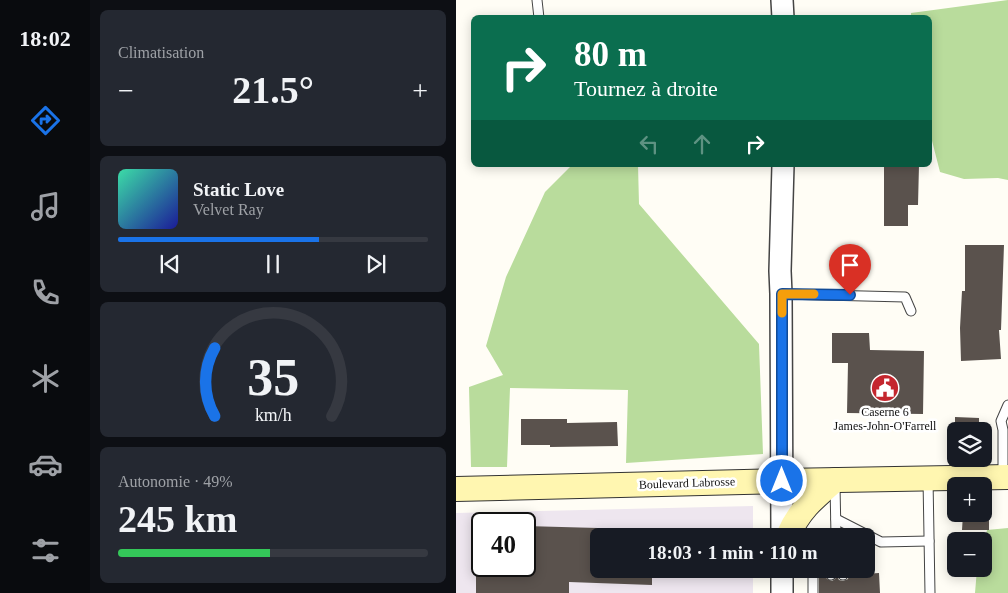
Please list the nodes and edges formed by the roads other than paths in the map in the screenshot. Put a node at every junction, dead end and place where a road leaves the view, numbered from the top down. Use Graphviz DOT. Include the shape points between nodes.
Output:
graph roads {
  1 [pos="536,0"];
  2 [pos="782,0"];
  3 [pos="538,15"];
  4 [pos="783,15"];
  5 [pos="783,167"];
  6 [pos="782,294"];
  7 [pos="911,311"];
  8 [pos="1008,405"];
  9 [pos="1005,477"];
  10 [pos="928,478"];
  11 [pos="835,480"];
  12 [pos="782,481"];
  13 [pos="456,490"];
  14 [pos="836,519"];
  15 [pos="782,528"];
  16 [pos="792,528"];
  17 [pos="836,528"];
  18 [pos="929,541"];
  19 [pos="782,578"];
  20 [pos="813,578"];
  21 [pos="782,593"];
  22 [pos="813,593"];
  23 [pos="930,593"];
  1 -- 3 [label="lane"];
  2 -- 4 [label="street"];
  5 -- 6 [label="street"];
  6 -- 7 [label="lane" via="905,297"];
  6 -- 12 [label="street"];
  8 -- 9 [label="lane" via="1001,421"];
  9 -- 10 [label="main road, Boulevard Labrosse"];
  10 -- 11 [label="main road, Boulevard Labrosse"];
  10 -- 18 [label="lane"];
  11 -- 12 [label="main road, Boulevard Labrosse"];
  11 -- 14 [label="lane"];
  11 -- 16 [label="main road" via="806,505"];
  12 -- 13 [label="main road, Boulevard Labrosse"];
  12 -- 15 [label="street"];
  14 -- 17 [label="lane"];
  14 -- 18 [label="lane" via="881,542"];
  18 -- 23 [label="lane"];
  19 -- 21 [label="street"];
  20 -- 22 [label="lane"];
}
